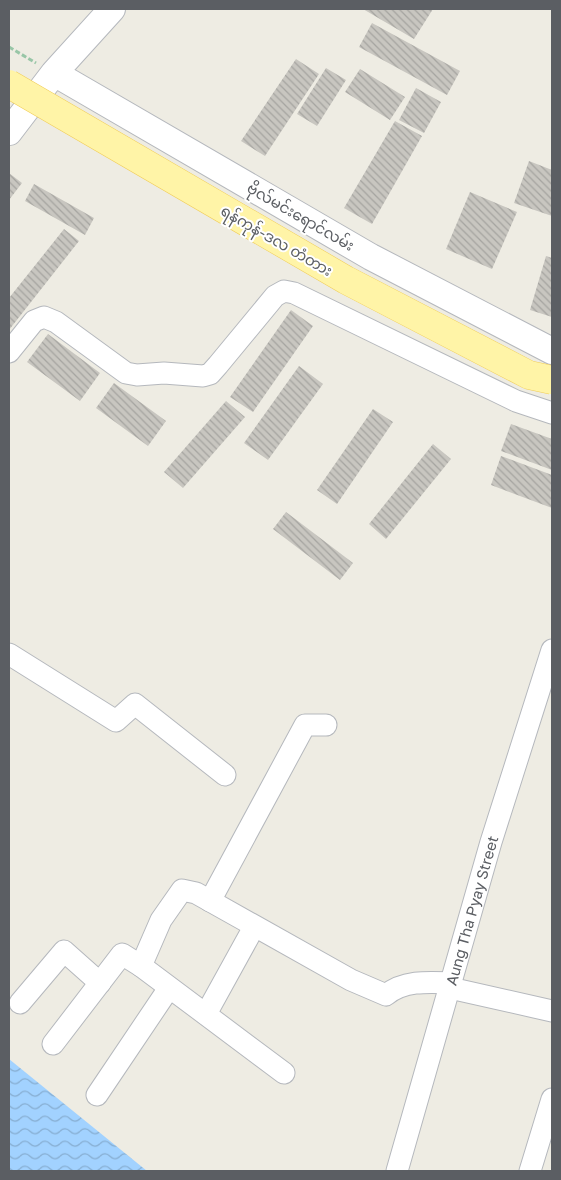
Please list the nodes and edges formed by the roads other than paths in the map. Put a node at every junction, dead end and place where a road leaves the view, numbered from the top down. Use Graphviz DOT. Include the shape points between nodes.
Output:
graph roads {
  1 [pos="112,9"];
  2 [pos="54,73"];
  3 [pos="9,84"];
  4 [pos="9,132"];
  5 [pos="552,351"];
  6 [pos="9,352"];
  7 [pos="552,380"];
  8 [pos="552,413"];
  9 [pos="552,650"];
  10 [pos="9,654"];
  11 [pos="326,725"];
  12 [pos="225,775"];
  13 [pos="210,901"];
  14 [pos="254,927"];
  15 [pos="141,966"];
  16 [pos="100,983"];
  17 [pos="451,985"];
  18 [pos="169,988"];
  19 [pos="20,1003"];
  20 [pos="552,1011"];
  21 [pos="206,1014"];
  22 [pos="54,1044"];
  23 [pos="284,1073"];
  24 [pos="97,1095"];
  25 [pos="552,1099"];
  26 [pos="397,1171"];
  27 [pos="530,1171"];
  1 -- 2 [label="street"];
  2 -- 4 [label="street"];
  2 -- 5 [label="street, ဗိုလ်မင်းရောင်လမ်း" via="371,257"];
  3 -- 7 [label="main road, ရန်ကုန်-ဒလ တံတား, bridge" via="346,280 529,375"];
  6 -- 8 [label="street" via="34,321 44,317 56,322 126,373 203,376 210,374 275,296 284,291 516,401"];
  9 -- 17 [label="street, Aung Tha Pyay Street" via="491,842"];
  10 -- 12 [label="street" via="116,722 135,704"];
  11 -- 13 [label="street" via="305,725"];
  13 -- 14 [label="street"];
  13 -- 15 [label="street" via="182,890 161,920"];
  14 -- 17 [label="street" via="351,980 386,995 396,987 426,982"];
  14 -- 21 [label="street"];
  15 -- 16 [label="street" via="122,954"];
  15 -- 18 [label="street"];
  16 -- 19 [label="street" via="64,951"];
  16 -- 22 [label="street"];
  17 -- 20 [label="street"];
  17 -- 26 [label="street, Aung Tha Pyay Street"];
  18 -- 21 [label="street"];
  18 -- 24 [label="street"];
  21 -- 23 [label="street"];
  25 -- 27 [label="street"];
}
